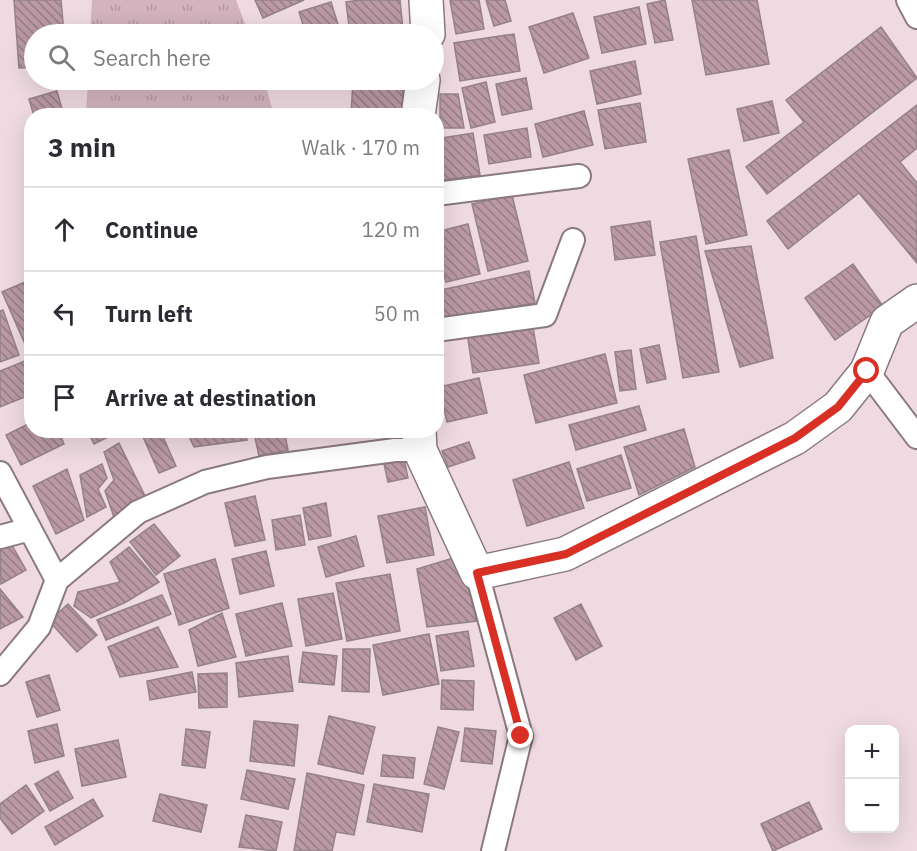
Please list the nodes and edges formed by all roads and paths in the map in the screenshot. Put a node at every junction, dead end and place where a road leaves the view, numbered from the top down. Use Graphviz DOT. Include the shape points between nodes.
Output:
graph roads {
  1 [pos="426,0"];
  2 [pos="908,0"];
  3 [pos="917,17"];
  4 [pos="427,24"];
  5 [pos="422,90"];
  6 [pos="419,108"];
  7 [pos="579,176"];
  8 [pos="444,193"];
  9 [pos="573,240"];
  10 [pos="917,301"];
  11 [pos="444,329"];
  12 [pos="867,371"];
  13 [pos="917,437"];
  14 [pos="420,440"];
  15 [pos="0,473"];
  16 [pos="30,529"];
  17 [pos="0,537"];
  18 [pos="477,573"];
  19 [pos="57,580"];
  20 [pos="0,674"];
  21 [pos="493,851"];
  1 -- 4 [label="street"];
  2 -- 3 [label="street"];
  5 -- 6 [label="street"];
  7 -- 8 [label="street"];
  9 -- 11 [label="street" via="545,315"];
  10 -- 12 [label="street" via="887,322"];
  12 -- 13 [label="street"];
  12 -- 18 [label="street" via="838,407 795,438 566,554"];
  14 -- 18 [label="street"];
  14 -- 19 [label="street" via="395,450 267,467 205,482 138,512"];
  15 -- 16 [label="street"];
  16 -- 17 [label="street"];
  16 -- 19 [label="street"];
  18 -- 21 [label="street" via="521,736"];
  19 -- 20 [label="street" via="39,627"];
}
